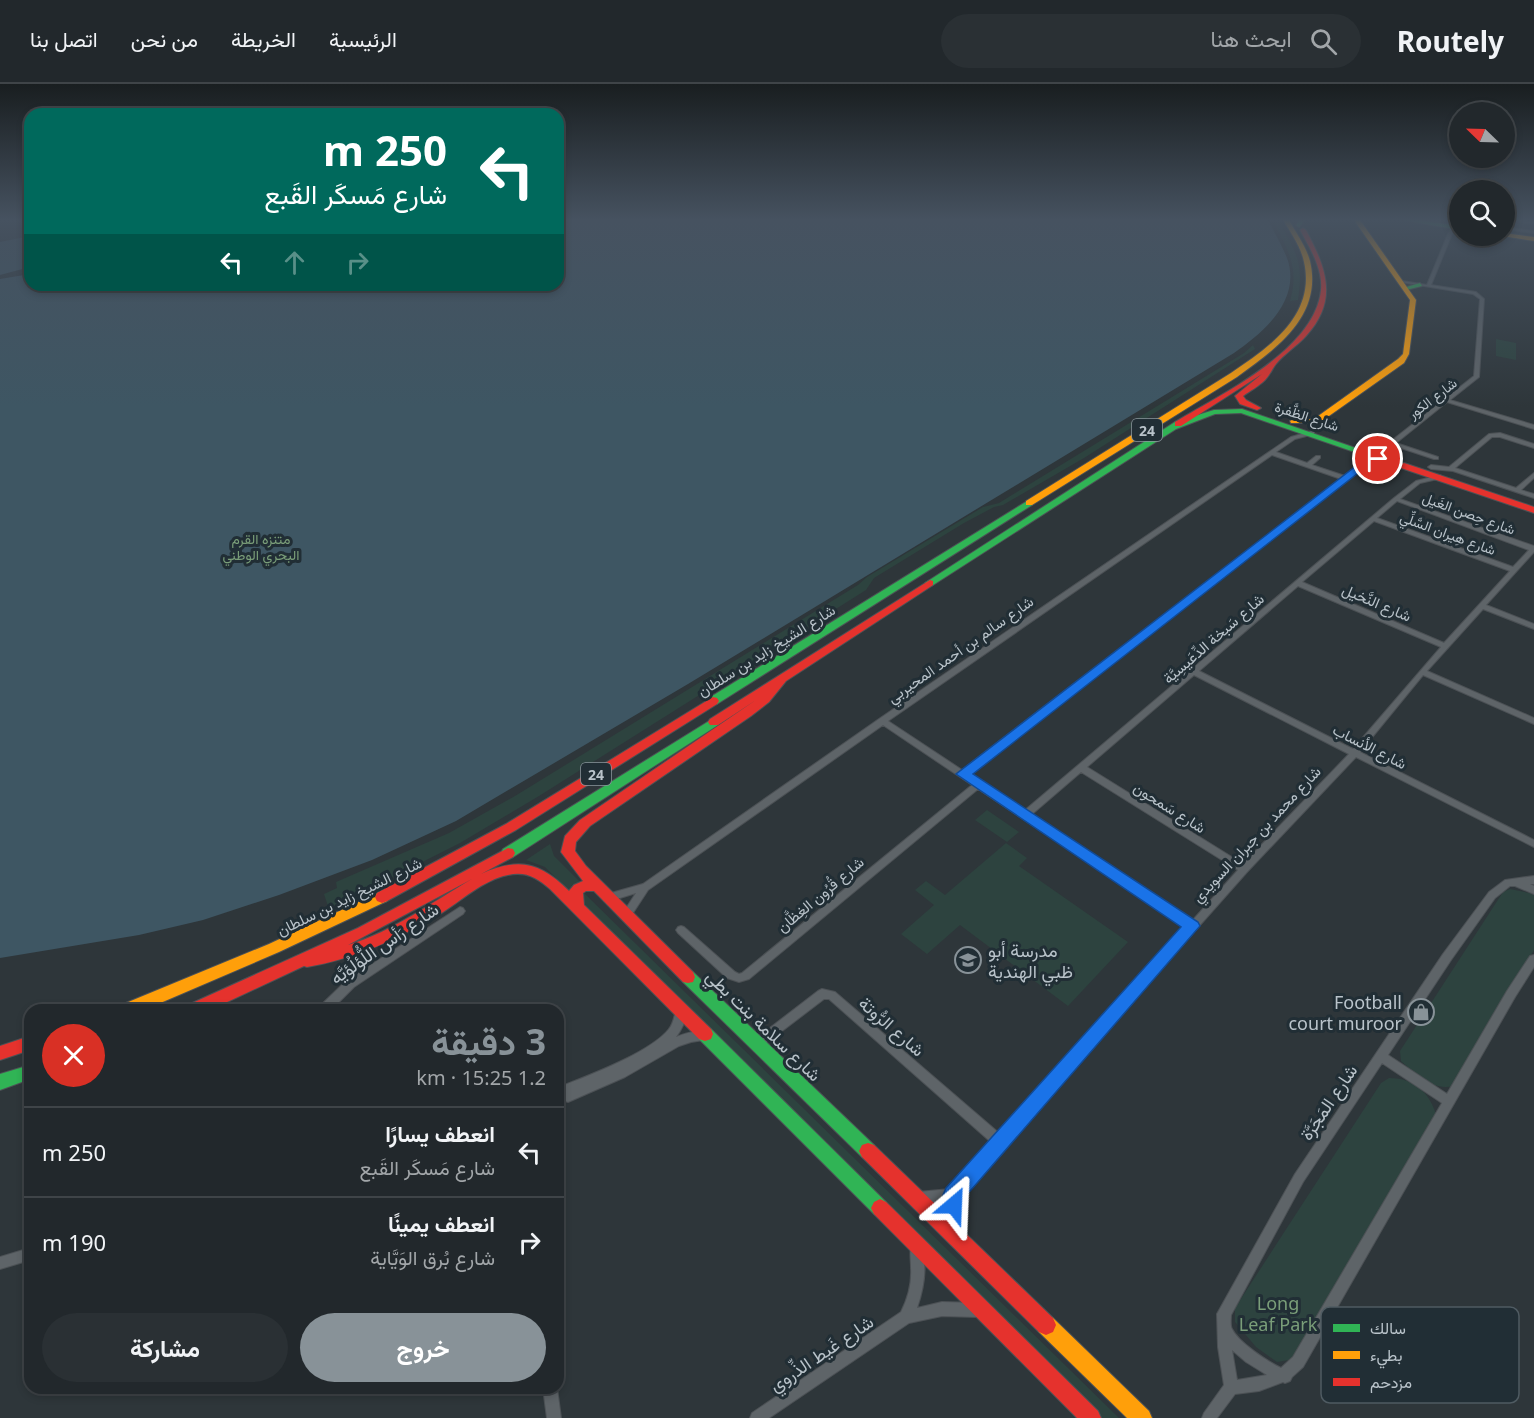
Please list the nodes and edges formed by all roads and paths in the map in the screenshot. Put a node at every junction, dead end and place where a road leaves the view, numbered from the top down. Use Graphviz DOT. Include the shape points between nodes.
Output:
graph roads {
  1 [pos="1311,282"];
  2 [pos="1325,282"];
  3 [pos="1412,282"];
  4 [pos="1414,282"];
  5 [pos="1273,363"];
  6 [pos="1448,401"];
  7 [pos="1262,413"];
  8 [pos="1534,427"];
  9 [pos="1171,428"];
  10 [pos="1293,428"];
  11 [pos="1316,428"];
  12 [pos="1534,446"];
  13 [pos="1379,451"];
  14 [pos="1272,453"];
  15 [pos="1318,457"];
  16 [pos="1433,463"];
  17 [pos="1308,465"];
  18 [pos="1414,468"];
  19 [pos="1451,468"];
  20 [pos="1534,475"];
  21 [pos="1440,477"];
  22 [pos="1345,478"];
  23 [pos="1418,482"];
  24 [pos="1517,490"];
  25 [pos="1534,496"];
  26 [pos="1396,499"];
  27 [pos="1534,502"];
  28 [pos="1534,510"];
  29 [pos="1373,519"];
  30 [pos="1534,548"];
  31 [pos="1514,570"];
  32 [pos="1298,583"];
  33 [pos="1481,606"];
  34 [pos="1534,627"];
  35 [pos="1445,646"];
  36 [pos="1194,672"];
  37 [pos="1422,672"];
  38 [pos="784,676"];
  39 [pos="882,721"];
  40 [pos="1534,721"];
  41 [pos="1354,754"];
  42 [pos="1082,768"];
  43 [pos="963,774"];
  44 [pos="978,784"];
  45 [pos="1025,815"];
  46 [pos="1534,844"];
  47 [pos="1244,868"];
  48 [pos="1534,880"];
  49 [pos="1515,882"];
  50 [pos="597,887"];
  51 [pos="645,887"];
  52 [pos="1534,890"];
  53 [pos="607,898"];
  54 [pos="577,908"];
  55 [pos="460,911"];
  56 [pos="626,916"];
  57 [pos="1192,926"];
  58 [pos="681,930"];
  59 [pos="1534,959"];
  60 [pos="303,961"];
  61 [pos="140,1004"];
  62 [pos="206,1004"];
  63 [pos="331,1004"];
  64 [pos="681,1011"];
  65 [pos="706,1036"];
  66 [pos="757,1044"];
  67 [pos="24,1045"];
  68 [pos="0,1053"];
  69 [pos="1380,1056"];
  70 [pos="24,1074"];
  71 [pos="0,1082"];
  72 [pos="564,1092"];
  73 [pos="564,1096"];
  74 [pos="1449,1101"];
  75 [pos="1000,1142"];
  76 [pos="953,1195"];
  77 [pos="915,1198"];
  78 [pos="959,1240"];
  79 [pos="916,1244"];
  80 [pos="24,1256"];
  81 [pos="0,1263"];
  82 [pos="1330,1307"];
  83 [pos="984,1312"];
  84 [pos="906,1317"];
  85 [pos="1321,1322"];
  86 [pos="1224,1330"];
  87 [pos="1285,1376"];
  88 [pos="1231,1388"];
  89 [pos="551,1394"];
  90 [pos="554,1418"];
  91 [pos="757,1418"];
  92 [pos="1091,1418"];
  93 [pos="1142,1418"];
  94 [pos="1209,1418"];
  1 -- 61 [label="main road, شارع الشيخ زايد بن سلطان / 24" via="1307,306 1287,335 1234,375 520,821 452,861 307,934"];
  2 -- 5 [label="main road, شارع الشيخ زايد بن سلطان / 24" via="1318,316 1290,350"];
  3 -- 11 [label="main road" via="1414,302 1403,358"];
  4 -- 6 [label="street, شارع الكور" via="1474,291 1483,302 1476,377"];
  5 -- 7 [label="main road, شارع الظَّفرة" via="1264,377 1239,396"];
  5 -- 9 [label="main road, شارع الشيخ زايد بن سلطان / 24"];
  6 -- 8 [label="street"];
  6 -- 13 [label="street, شارع الكور"];
  7 -- 9 [label="main road, شارع الظَّفرة" via="1218,410"];
  7 -- 10 [label="main road, شارع الظَّفرة"];
  9 -- 38 [label="main road, شارع الشيخ زايد بن سلطان / 24"];
  10 -- 11 [label="main road, شارع الظَّفرة"];
  10 -- 14 [label="street, شارع سالم بن أحمد المحيربي"];
  11 -- 13 [label="main road, شارع الظَّفرة"];
  12 -- 19 [label="street" via="1491,435"];
  13 -- 16 [label="main road, شارع الظَّفرة"];
  13 -- 18 [label="main road, شارع الظَّفرة"];
  13 -- 22 [label="street"];
  14 -- 17 [label="street"];
  14 -- 39 [label="street, شارع سالم بن أحمد المحيربي"];
  15 -- 17 [label="street"];
  16 -- 19 [label="street, شارع الظَّفرة"];
  16 -- 27 [label="main road, شارع الظَّفرة"];
  17 -- 22 [label="street"];
  18 -- 21 [label="main road, شارع الظَّفرة"];
  18 -- 23 [label="street"];
  19 -- 24 [label="street, شارع الظَّفرة"];
  20 -- 24 [label="street"];
  21 -- 23 [label="street, شارع سَبخة الدِّعَيسِيَّة"];
  21 -- 28 [label="main road, شارع الظَّفرة"];
  22 -- 43 [label="street"];
  23 -- 26 [label="street, شارع سَبخة الدِّعَيسِيَّة"];
  24 -- 25 [label="street, شارع الظَّفرة"];
  26 -- 29 [label="street, شارع سَبخة الدِّعَيسِيَّة"];
  26 -- 30 [label="street, شارع حِصن الغَيل"];
  29 -- 31 [label="street, شارع هِيران السَّلِّي"];
  29 -- 32 [label="street, شارع سَبخة الدِّعَيسِيَّة"];
  30 -- 31 [label="street, شارع محمد بن جبران السويدي"];
  31 -- 33 [label="street, شارع محمد بن جبران السويدي"];
  32 -- 35 [label="street, شارع النَّخيل"];
  32 -- 36 [label="street, شارع سَبخة الدِّعَيسِيَّة"];
  33 -- 34 [label="street"];
  33 -- 35 [label="street, شارع محمد بن جبران السويدي"];
  35 -- 37 [label="street, شارع محمد بن جبران السويدي"];
  36 -- 41 [label="street, شارع الأنساب"];
  36 -- 42 [label="street, شارع سَبخة الدِّعَيسِيَّة"];
  37 -- 40 [label="street"];
  37 -- 41 [label="street, شارع محمد بن جبران السويدي"];
  38 -- 50 [label="main road, شارع سلامة بنت بطي" via="747,713 576,831 568,852"];
  38 -- 60 [label="main road, شارع الشيخ زايد بن سلطان / 24" via="527,842 409,909"];
  39 -- 43 [label="street"];
  39 -- 51 [label="street, شارع سالم بن أحمد المحيربي"];
  41 -- 46 [label="street, شارع الأنساب"];
  41 -- 47 [label="street, شارع محمد بن جبران السويدي"];
  42 -- 45 [label="street, شارع سَبخة الدِّعَيسِيَّة"];
  42 -- 47 [label="street, شارع سَمحون"];
  43 -- 44 [label="street"];
  44 -- 45 [label="street"];
  44 -- 58 [label="street, شارع قُرُون الغِظَّان" via="745,976 731,975"];
  45 -- 57 [label="street"];
  47 -- 57 [label="street, شارع محمد بن جبران السويدي"];
  48 -- 49 [label="street, شارع المَجَرَّة"];
  49 -- 52 [label="street"];
  49 -- 69 [label="street, شارع المَجَرَّة" via="1492,895"];
  50 -- 53 [label="main road, شارع سلامة بنت بطي"];
  50 -- 54 [label="main road" via="579,887"];
  51 -- 53 [label="street, شارع سالم بن أحمد المحيربي"];
  51 -- 56 [label="street, شارع سالم بن أحمد المحيربي"];
  53 -- 56 [label="main road, شارع سلامة بنت بطي"];
  54 -- 60 [label="main road" via="539,874 514,869 348,954"];
  54 -- 64 [label="main road"];
  55 -- 63 [label="street, شارع رَأس اللُّؤلُؤيَّه" via="350,984"];
  56 -- 66 [label="main road, شارع سلامة بنت بطي"];
  57 -- 75 [label="street, شارع محمد بن جبران السويدي"];
  59 -- 74 [label="street"];
  60 -- 62 [label="main road, شارع الشيخ زايد بن سلطان / 24"];
  64 -- 65 [label="main road"];
  64 -- 72 [label="street" via="677,1027 665,1041"];
  65 -- 73 [label="street" via="683,1039 596,1085"];
  65 -- 79 [label="main road"];
  66 -- 75 [label="street, شارع الرُّوتة" via="822,994 831,995"];
  66 -- 77 [label="main road, شارع سلامة بنت بطي"];
  67 -- 68 [label="main road"];
  69 -- 74 [label="street"];
  69 -- 86 [label="street, شارع المَجَرَّة" via="1299,1178 1224,1314"];
  70 -- 71 [label="main road"];
  74 -- 82 [label="street"];
  75 -- 76 [label="street, شارع محمد بن جبران السويدي"];
  76 -- 77 [label="street"];
  76 -- 78 [label="street"];
  77 -- 78 [label="main road, شارع سلامة بنت بطي"];
  78 -- 93 [label="main road, شارع سلامة بنت بطي"];
  79 -- 83 [label="main road"];
  79 -- 84 [label="street" via="919,1280"];
  80 -- 81 [label="street"];
  83 -- 84 [label="street, شارع غَيط الذِّروي" via="942,1309"];
  83 -- 92 [label="main road"];
  84 -- 91 [label="street, شارع غَيط الذِّروي"];
  85 -- 87 [label="street" via="1298,1362"];
  86 -- 87 [label="street" via="1251,1359"];
  86 -- 88 [label="street, شارع المَجَرَّة"];
  87 -- 88 [label="street"];
  88 -- 94 [label="street"];
  89 -- 90 [label="street"];
}
